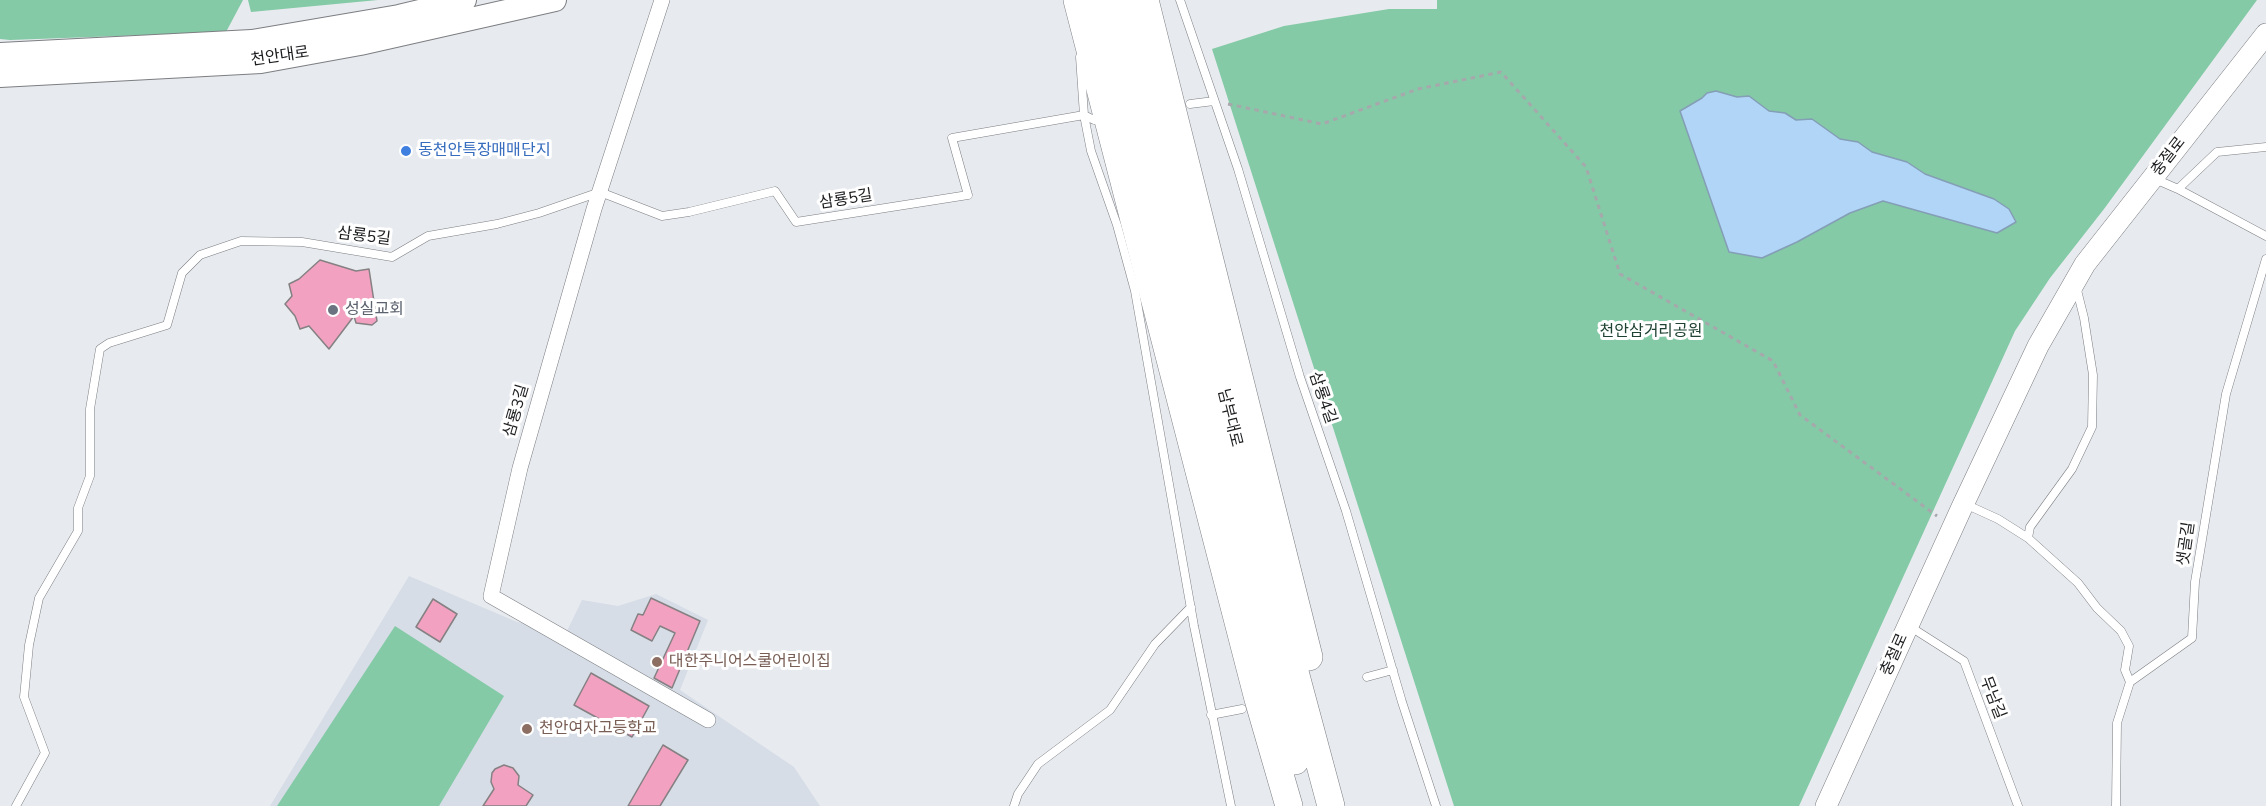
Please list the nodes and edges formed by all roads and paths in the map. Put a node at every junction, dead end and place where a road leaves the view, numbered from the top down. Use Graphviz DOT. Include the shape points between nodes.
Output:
graph roads {
  1 [pos="465,0"];
  2 [pos="555,0"];
  3 [pos="662,0"];
  4 [pos="1101,0"];
  5 [pos="1180,0"];
  6 [pos="1140,1"];
  7 [pos="1078,6"];
  8 [pos="1120,31"];
  9 [pos="2266,34"];
  10 [pos="0,54"];
  11 [pos="0,76"];
  12 [pos="1214,101"];
  13 [pos="1190,104"];
  14 [pos="1084,115"];
  15 [pos="1094,120"];
  16 [pos="2266,147"];
  17 [pos="2153,178"];
  18 [pos="2178,189"];
  19 [pos="600,192"];
  20 [pos="2266,236"];
  21 [pos="2266,259"];
  22 [pos="2075,282"];
  23 [pos="1964,503"];
  24 [pos="1953,527"];
  25 [pos="2028,538"];
  26 [pos="1191,607"];
  27 [pos="1908,626"];
  28 [pos="1393,670"];
  29 [pos="1367,677"];
  30 [pos="2130,682"];
  31 [pos="1242,709"];
  32 [pos="1211,715"];
  33 [pos="708,720"];
  34 [pos="16,806"];
  35 [pos="1014,806"];
  36 [pos="1231,806"];
  37 [pos="1290,806"];
  38 [pos="1306,806"];
  39 [pos="1331,806"];
  40 [pos="1348,806"];
  41 [pos="1436,806"];
  42 [pos="1826,806"];
  43 [pos="2018,806"];
  44 [pos="2116,806"];
  1 -- 10 [label="main road, 천안대로" via="399,16 252,41"];
  2 -- 11 [label="main road, 천안대로" via="261,62"];
  3 -- 19 [label="street, 삼룡3길"];
  4 -- 8 [label="highway"];
  5 -- 12 [label="lane, 삼룡4길"];
  6 -- 8 [label="highway"];
  6 -- 40 [label="highway"];
  7 -- 14 [label="lane"];
  7 -- 37 [label="highway" via="1244,645"];
  8 -- 38 [label="highway, 남부대로"];
  8 -- 39 [label="highway, 남부대로"];
  9 -- 17 [label="street, 충절로"];
  12 -- 13 [label="lane"];
  12 -- 24 [label="path" via="1323,124 1419,89 1501,72 1586,167 1620,274 1773,361 1800,415"];
  12 -- 28 [label="lane, 삼룡4길"];
  14 -- 15 [label="lane"];
  14 -- 19 [label="lane, 삼룡5길" via="952,138 968,195 796,222 775,191 662,216"];
  14 -- 26 [label="lane" via="1090,151 1117,225 1135,291"];
  16 -- 18 [label="lane" via="2217,152"];
  17 -- 18 [label="lane"];
  17 -- 22 [label="street, 충절로"];
  18 -- 20 [label="lane"];
  19 -- 33 [label="street, 삼룡3길" via="520,468 491,596"];
  19 -- 34 [label="lane, 삼룡5길" via="497,224 428,236 392,257 302,242 241,241 200,255 182,273 167,325 100,349 90,409 90,476 78,508 78,531 39,598 29,645 24,697 45,753"];
  21 -- 30 [label="lane, 샛골길" via="2226,394 2194,582 2192,638"];
  22 -- 23 [label="street, 충절로" via="2038,346"];
  22 -- 25 [label="lane" via="2093,375 2092,427 2072,469 2030,527"];
  23 -- 24 [label="street, 충절로"];
  23 -- 25 [label="lane"];
  24 -- 27 [label="street, 충절로"];
  25 -- 30 [label="lane" via="2078,583 2121,630 2129,646 2125,670"];
  26 -- 32 [label="lane"];
  26 -- 35 [label="lane" via="1155,644 1110,710 1038,764"];
  27 -- 42 [label="street, 충절로"];
  27 -- 43 [label="lane, 무남길" via="1964,661"];
  28 -- 29 [label="lane"];
  28 -- 41 [label="lane, 삼룡4길"];
  30 -- 44 [label="lane" via="2117,723"];
  31 -- 32 [label="lane"];
  32 -- 36 [label="lane"];
}
